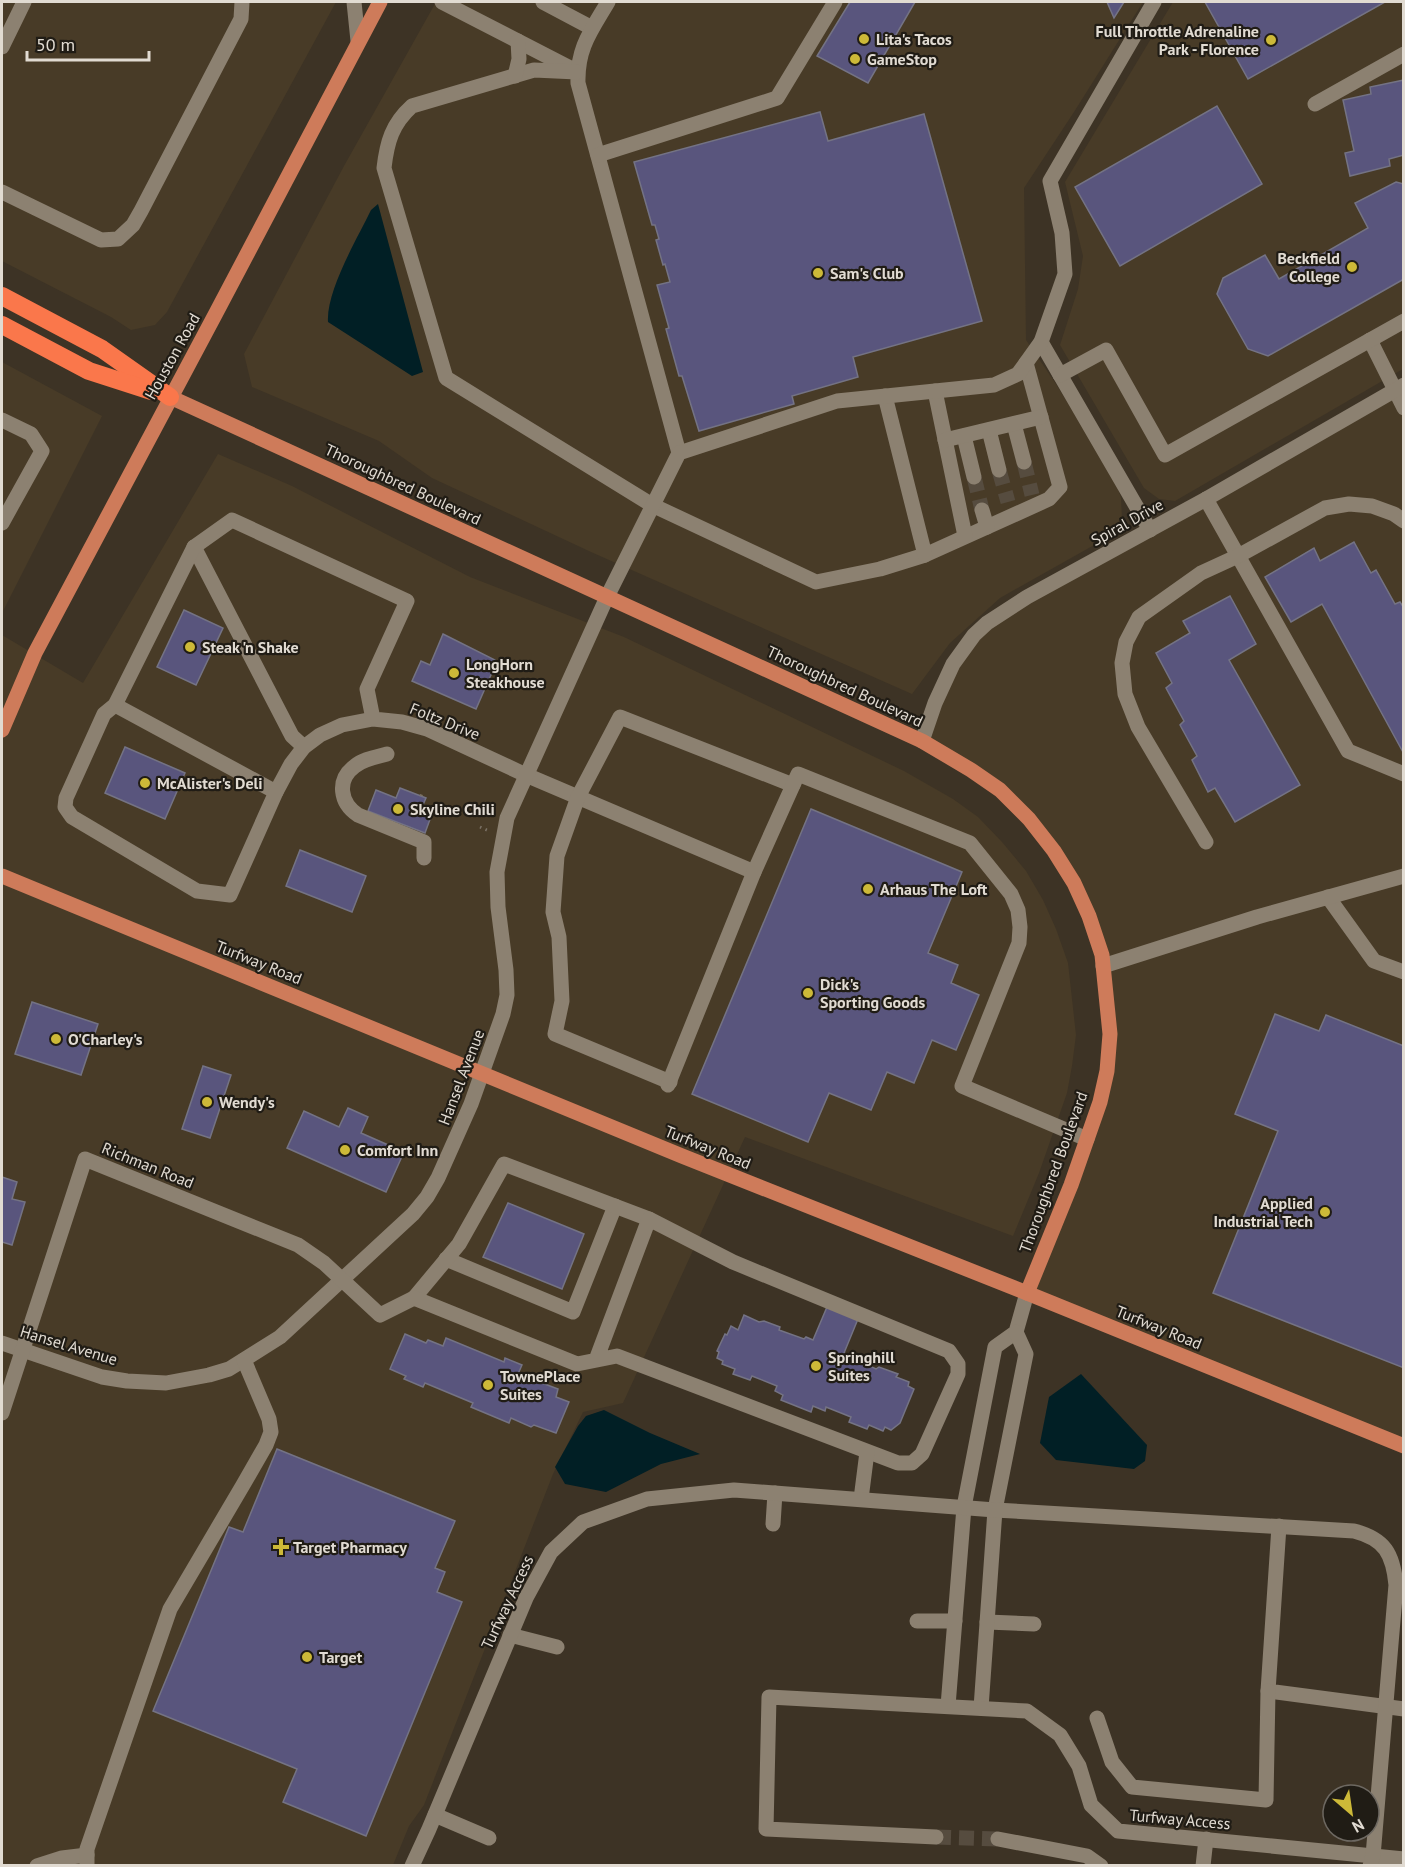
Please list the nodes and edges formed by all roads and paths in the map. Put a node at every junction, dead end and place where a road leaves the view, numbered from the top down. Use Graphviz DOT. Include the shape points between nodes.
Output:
graph roads {
  1 [pos="24,2"];
  2 [pos="242,2"];
  3 [pos="354,2"];
  4 [pos="380,2"];
  5 [pos="432,2"];
  6 [pos="442,2"];
  7 [pos="543,2"];
  8 [pos="608,2"];
  9 [pos="835,2"];
  10 [pos="1154,2"];
  11 [pos="592,28"];
  12 [pos="358,41"];
  13 [pos="518,41"];
  14 [pos="2,47"];
  15 [pos="1404,54"];
  16 [pos="577,72"];
  17 [pos="515,76"];
  18 [pos="1315,104"];
  19 [pos="598,155"];
  20 [pos="2,192"];
  21 [pos="2,296"];
  22 [pos="1404,321"];
  23 [pos="2,325"];
  24 [pos="1370,340"];
  25 [pos="1041,342"];
  26 [pos="1026,363"];
  27 [pos="1060,375"];
  28 [pos="1399,387"];
  29 [pos="935,391"];
  30 [pos="885,396"];
  31 [pos="170,397"];
  32 [pos="1404,408"];
  33 [pos="1041,417"];
  34 [pos="2,420"];
  35 [pos="1014,424"];
  36 [pos="989,430"];
  37 [pos="964,436"];
  38 [pos="945,440"];
  39 [pos="679,453"];
  40 [pos="1024,462"];
  41 [pos="999,470"];
  42 [pos="974,477"];
  43 [pos="1206,499"];
  44 [pos="652,505"];
  45 [pos="982,510"];
  46 [pos="1404,521"];
  47 [pos="2,523"];
  48 [pos="987,526"];
  49 [pos="1150,530"];
  50 [pos="965,536"];
  51 [pos="194,546"];
  52 [pos="926,555"];
  53 [pos="1238,556"];
  54 [pos="607,597"];
  55 [pos="115,705"];
  56 [pos="373,719"];
  57 [pos="2,730"];
  58 [pos="922,741"];
  59 [pos="303,747"];
  60 [pos="387,754"];
  61 [pos="1404,774"];
  62 [pos="526,775"];
  63 [pos="793,785"];
  64 [pos="276,792"];
  65 [pos="578,797"];
  66 [pos="480,826"];
  67 [pos="491,831"];
  68 [pos="1206,842"];
  69 [pos="424,858"];
  70 [pos="754,872"];
  71 [pos="2,876"];
  72 [pos="1404,876"];
  73 [pos="1328,897"];
  74 [pos="1103,966"];
  75 [pos="1404,972"];
  76 [pos="484,1073"];
  77 [pos="1088,1139"];
  78 [pos="615,1206"];
  79 [pos="649,1220"];
  80 [pos="446,1259"];
  81 [pos="342,1280"];
  82 [pos="1027,1293"];
  83 [pos="414,1298"];
  84 [pos="1016,1332"];
  85 [pos="2,1343"];
  86 [pos="22,1350"];
  87 [pos="244,1360"];
  88 [pos="596,1360"];
  89 [pos="2,1413"];
  90 [pos="1404,1446"];
  91 [pos="867,1452"];
  92 [pos="775,1493"];
  93 [pos="861,1499"];
  94 [pos="964,1507"];
  95 [pos="994,1510"];
  96 [pos="773,1524"];
  97 [pos="1279,1526"];
  98 [pos="917,1620"];
  99 [pos="955,1621"];
  100 [pos="987,1622"];
  101 [pos="1034,1624"];
  102 [pos="510,1635"];
  103 [pos="557,1647"];
  104 [pos="1268,1691"];
  105 [pos="948,1706"];
  106 [pos="981,1708"];
  107 [pos="1385,1708"];
  108 [pos="1404,1709"];
  109 [pos="1097,1718"];
  110 [pos="435,1815"];
  111 [pos="936,1837"];
  112 [pos="489,1838"];
  113 [pos="998,1839"];
  114 [pos="1206,1839"];
  115 [pos="1404,1859"];
  116 [pos="87,1860"];
  117 [pos="1371,1861"];
  118 [pos="37,1866"];
  119 [pos="412,1866"];
  120 [pos="1101,1866"];
  121 [pos="1203,1866"];
  1 -- 14 [label="street"];
  2 -- 20 [label="street" via="241,19 146,201 133,225 118,239 101,240"];
  3 -- 12 [label="street"];
  4 -- 12 [label="main road, Houston Road"];
  5 -- 6 [label="street"];
  6 -- 13 [label="street"];
  7 -- 11 [label="street"];
  8 -- 11 [label="street"];
  9 -- 19 [label="street" via="777,98"];
  10 -- 25 [label="street" via="1050,181 1062,233 1065,274"];
  11 -- 16 [label="street"];
  12 -- 31 [label="main road, Houston Road"];
  13 -- 16 [label="street"];
  13 -- 17 [label="street"];
  15 -- 18 [label="street"];
  16 -- 17 [label="street" via="534,70"];
  16 -- 19 [label="street"];
  17 -- 44 [label="street" via="412,106 400,117 386,148 384,168 446,378"];
  19 -- 39 [label="street"];
  21 -- 31 [label="highway" via="102,350"];
  22 -- 24 [label="street"];
  23 -- 31 [label="highway" via="90,370"];
  24 -- 27 [label="street" via="1165,455 1106,350"];
  24 -- 28 [label="street"];
  25 -- 26 [label="street"];
  25 -- 27 [label="street"];
  26 -- 29 [label="street" via="1018,374 994,385"];
  26 -- 33 [label="street"];
  27 -- 49 [label="street"];
  28 -- 32 [label="street"];
  28 -- 43 [label="street, Spiral Drive"];
  29 -- 30 [label="street"];
  29 -- 38 [label="street"];
  30 -- 39 [label="street" via="837,401"];
  30 -- 52 [label="street"];
  31 -- 54 [label="main road, Thoroughbred Boulevard"];
  31 -- 57 [label="main road, Houston Road" via="35,653"];
  33 -- 35 [label="street"];
  33 -- 48 [label="street" via="1060,487 1049,499 1010,509"];
  34 -- 47 [label="street" via="31,434 42,451"];
  35 -- 36 [label="street"];
  35 -- 40 [label="street"];
  36 -- 37 [label="street"];
  36 -- 41 [label="street"];
  37 -- 38 [label="street"];
  37 -- 42 [label="street"];
  38 -- 50 [label="street"];
  39 -- 44 [label="street, Hansel Avenue"];
  43 -- 49 [label="street, Spiral Drive"];
  43 -- 53 [label="street"];
  44 -- 52 [label="street" via="816,582"];
  44 -- 54 [label="street, Hansel Avenue"];
  45 -- 48 [label="street"];
  46 -- 53 [label="street" via="1372,506 1348,504 1325,508"];
  48 -- 50 [label="street"];
  49 -- 58 [label="street, Spiral Drive" via="987,622 953,664"];
  50 -- 52 [label="street"];
  51 -- 55 [label="street"];
  51 -- 56 [label="street" via="232,520 407,601 368,689"];
  51 -- 59 [label="street" via="292,736"];
  53 -- 61 [label="street" via="1348,751"];
  53 -- 68 [label="street" via="1201,573 1139,616 1126,642 1122,663 1125,694 1138,727"];
  54 -- 58 [label="main road, Thoroughbred Boulevard"];
  54 -- 62 [label="street, Hansel Avenue"];
  55 -- 64 [label="street"];
  55 -- 64 [label="street, Foltz Drive" via="104,714 65,807 72,817 197,891 230,895"];
  56 -- 59 [label="street, Foltz Drive" via="342,725"];
  56 -- 62 [label="street, Foltz Drive" via="427,729"];
  58 -- 74 [label="main road, Thoroughbred Boulevard" via="1000,790 1029,819 1074,883 1089,916"];
  59 -- 64 [label="street, Foltz Drive"];
  60 -- 69 [label="street" via="354,766 342,791 344,800 358,814 424,842"];
  62 -- 65 [label="street, Foltz Drive"];
  62 -- 76 [label="street, Hansel Avenue" via="507,818 497,872 507,995"];
  63 -- 65 [label="street" via="620,717"];
  63 -- 70 [label="street"];
  63 -- 77 [label="street" via="798,774 970,843 1000,879 1017,910 1019,943 962,1086"];
  65 -- 70 [label="street, Foltz Drive"];
  65 -- 70 [label="street" via="557,856 553,912 559,937 562,1001 555,1034 669,1084"];
  66 -- 67 [label="path"];
  71 -- 76 [label="main road, Turfway Road"];
  72 -- 73 [label="street"];
  73 -- 74 [label="street"];
  73 -- 75 [label="street" via="1374,961"];
  74 -- 77 [label="main road, Thoroughbred Boulevard" via="1110,1034 1107,1071"];
  76 -- 81 [label="street, Hansel Avenue" via="427,1197 396,1232"];
  76 -- 82 [label="main road, Turfway Road"];
  77 -- 82 [label="main road, Thoroughbred Boulevard"];
  78 -- 79 [label="street"];
  78 -- 80 [label="street" via="504,1164 459,1244"];
  78 -- 80 [label="street" via="573,1312"];
  79 -- 88 [label="street"];
  79 -- 91 [label="street" via="733,1262 949,1351 958,1364 958,1374 922,1454 912,1463 898,1463"];
  80 -- 83 [label="street"];
  81 -- 83 [label="street" via="380,1315"];
  81 -- 86 [label="street, Richman Road" via="298,1245 85,1159"];
  81 -- 87 [label="street, Hansel Avenue" via="280,1337"];
  82 -- 84 [label="street"];
  82 -- 90 [label="main road, Turfway Road"];
  83 -- 88 [label="street" via="578,1364"];
  84 -- 94 [label="street" via="996,1347"];
  84 -- 95 [label="street" via="1026,1354"];
  85 -- 86 [label="street, Hansel Avenue"];
  86 -- 87 [label="street, Hansel Avenue" via="102,1377 147,1383 209,1376"];
  86 -- 89 [label="street"];
  87 -- 116 [label="street" via="271,1432 170,1609 87,1849"];
  88 -- 91 [label="street" via="617,1356"];
  91 -- 93 [label="street"];
  92 -- 93 [label="street, Turfway Access"];
  92 -- 96 [label="street"];
  92 -- 102 [label="street, Turfway Access" via="734,1490 647,1499 583,1522 550,1552"];
  93 -- 94 [label="street, Turfway Access"];
  94 -- 95 [label="street, Turfway Access"];
  94 -- 99 [label="street"];
  95 -- 97 [label="street, Turfway Access"];
  95 -- 100 [label="street"];
  97 -- 104 [label="street"];
  97 -- 107 [label="street, Turfway Access" via="1354,1531 1372,1536 1384,1546 1394,1565 1396,1585"];
  98 -- 99 [label="street"];
  99 -- 105 [label="street"];
  100 -- 101 [label="street"];
  100 -- 106 [label="street"];
  102 -- 103 [label="street"];
  102 -- 110 [label="street, Turfway Access"];
  104 -- 107 [label="street"];
  104 -- 109 [label="street" via="1266,1800 1132,1787 1112,1762"];
  105 -- 106 [label="street, Turfway Access"];
  105 -- 111 [label="street, Turfway Access" via="768,1697 766,1829"];
  106 -- 114 [label="street, Turfway Access" via="1026,1711 1060,1735 1079,1766 1091,1805 1118,1831"];
  107 -- 108 [label="street"];
  107 -- 117 [label="street, Turfway Access"];
  110 -- 112 [label="street"];
  110 -- 119 [label="street, Turfway Access"];
  113 -- 120 [label="street" via="1088,1856"];
  114 -- 117 [label="street, Turfway Access"];
  114 -- 121 [label="street"];
  115 -- 117 [label="street, Turfway Access"];
  116 -- 118 [label="street" via="62,1858"];
}
